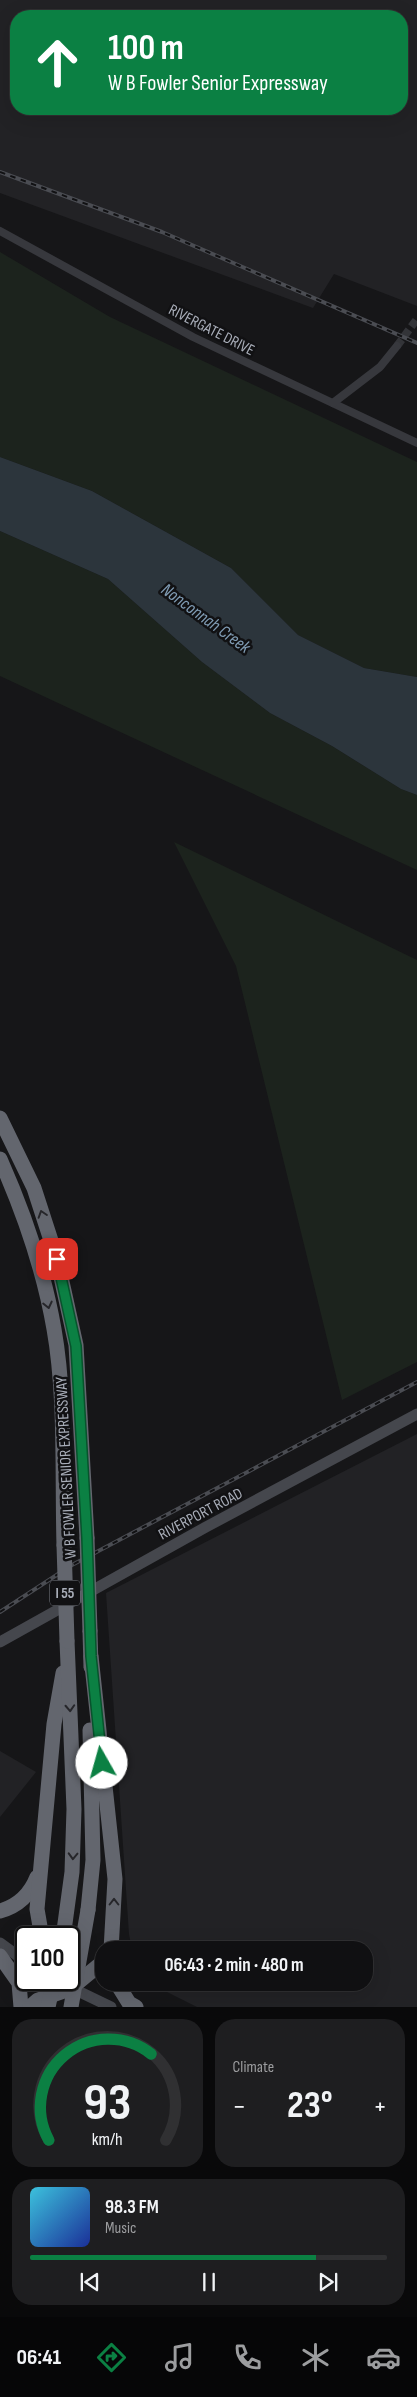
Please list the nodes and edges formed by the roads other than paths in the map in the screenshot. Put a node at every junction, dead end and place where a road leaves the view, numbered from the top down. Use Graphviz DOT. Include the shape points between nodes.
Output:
graph roads {
  1 [pos="0,231"];
  2 [pos="397,346"];
  3 [pos="333,403"];
  4 [pos="417,443"];
  5 [pos="0,1118"];
  6 [pos="0,1159"];
  7 [pos="417,1414"];
  8 [pos="0,1642"];
  9 [pos="67,1645"];
  10 [pos="95,1744"];
  11 [pos="41,1867"];
  12 [pos="0,1911"];
  13 [pos="40,1926"];
  14 [pos="65,1926"];
  15 [pos="111,1941"];
  16 [pos="0,1943"];
  17 [pos="15,1954"];
  18 [pos="0,1956"];
  19 [pos="95,1963"];
  20 [pos="80,1974"];
  21 [pos="52,1991"];
  22 [pos="54,1991"];
  23 [pos="69,1991"];
  24 [pos="80,1991"];
  25 [pos="122,1991"];
  26 [pos="21,2007"];
  27 [pos="30,2007"];
  28 [pos="48,2007"];
  29 [pos="73,2007"];
  30 [pos="111,2007"];
  31 [pos="136,2007"];
  1 -- 3 [label="street, RIVERGATE DRIVE" via="193,336"];
  2 -- 3 [label="street" via="380,367"];
  3 -- 4 [label="street, RIVERGATE DRIVE"];
  10 -- 5 [label="highway, W B FOWLER SENIOR EXPRESSWAY / I 55, one-way, bridge" via="76,1346 57,1259 34,1188"];
  6 -- 9 [label="highway, W B FOWLER SENIOR EXPRESSWAY / I 55, one-way, bridge" via="14,1189 38,1264 54,1330 60,1388"];
  7 -- 8 [label="main road, RIVERPORT ROAD"];
  9 -- 11 [label="highway" via="54,1724"];
  9 -- 14 [label="highway, W B FOWLER SENIOR EXPRESSWAY / I 55, one-way" via="74,1809"];
  15 -- 10 [label="highway, one-way" via="114,1879 110,1827"];
  10 -- 29 [label="highway, W B FOWLER SENIOR EXPRESSWAY / I 55, bridge" via="93,1860"];
  11 -- 12 [label="highway" via="26,1896"];
  11 -- 13 [label="highway" via="37,1908"];
  16 -- 17 [label="main road"];
  18 -- 26 [label="highway" via="19,1983"];
  19 -- 20 [label="highway"];
  21 -- 28 [label="highway, bridge"];
  22 -- 27 [label="highway"];
  23 -- 29 [label="highway"];
  24 -- 30 [label="main road"];
  25 -- 31 [label="highway" via="129,2003"];
}
